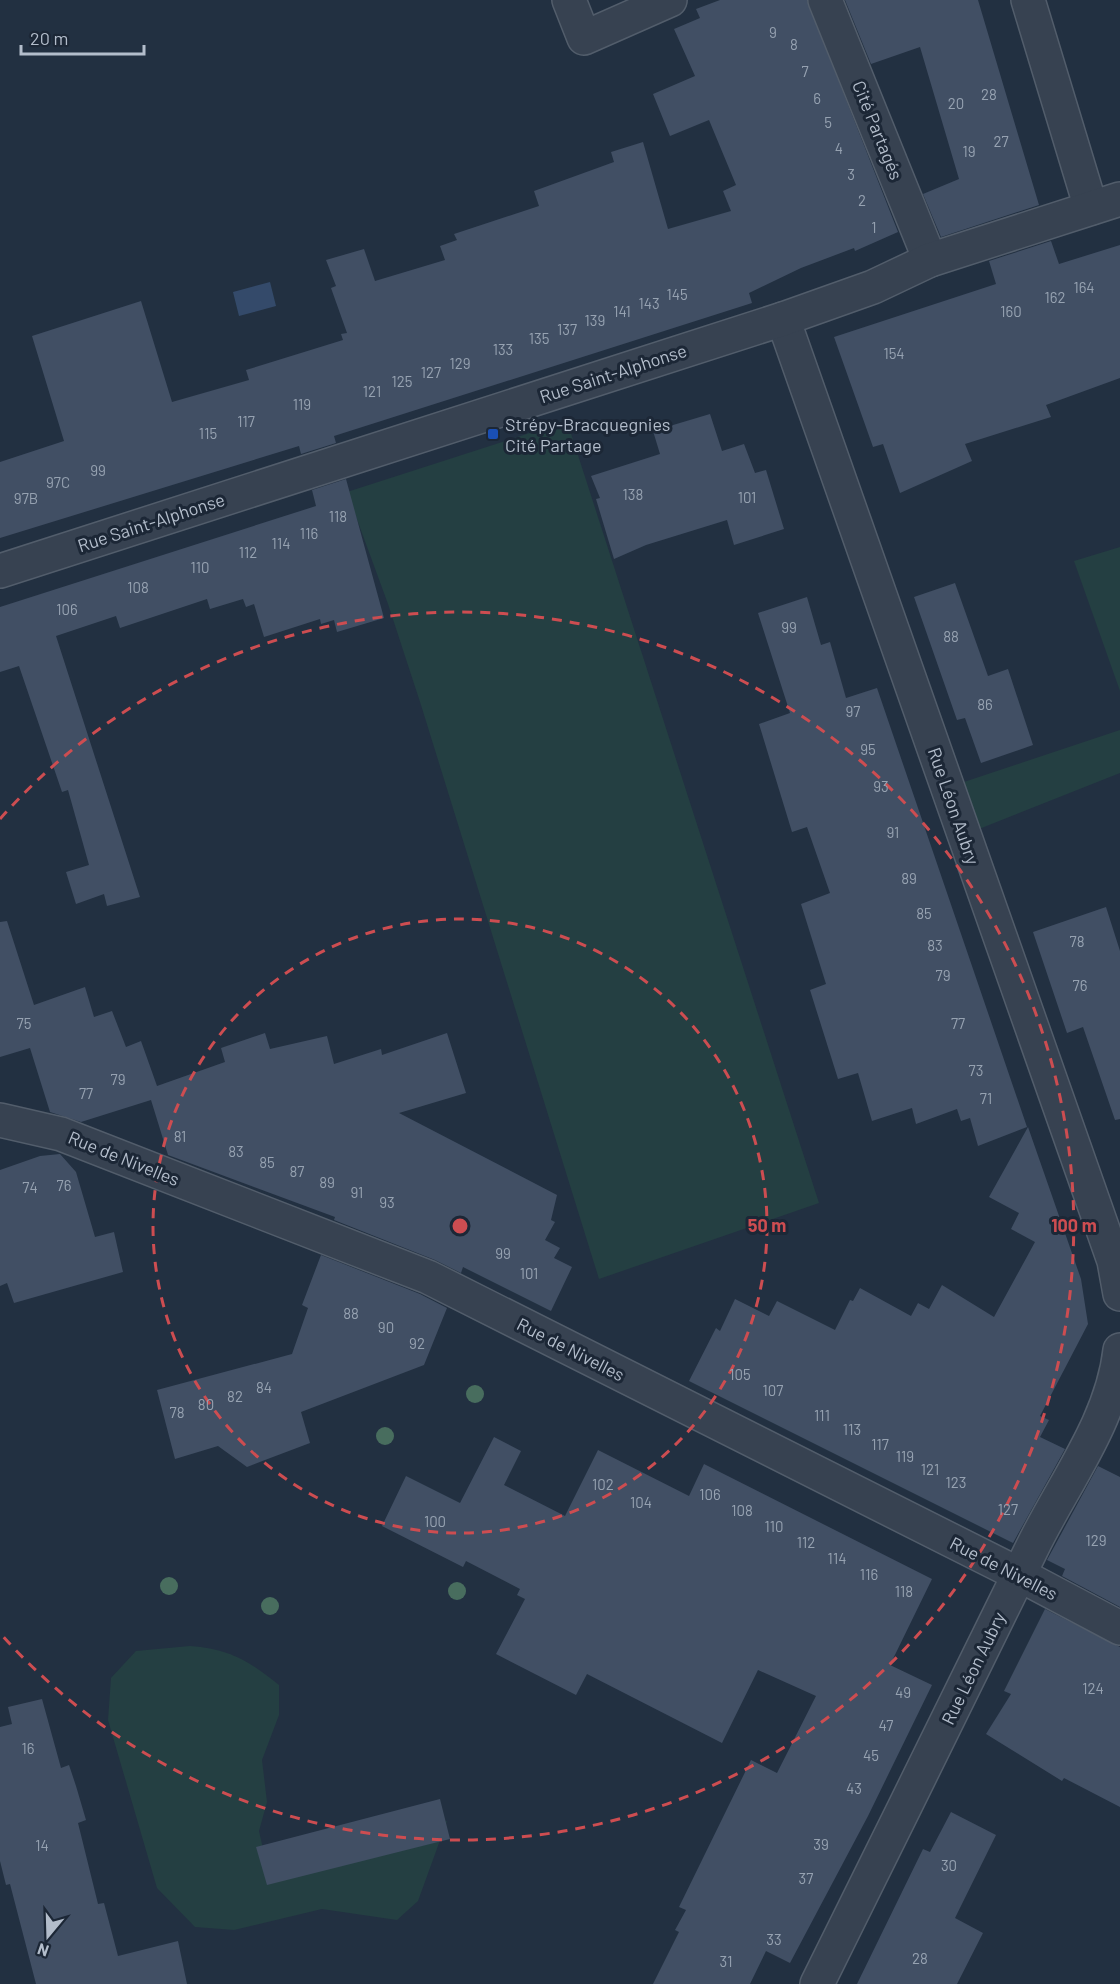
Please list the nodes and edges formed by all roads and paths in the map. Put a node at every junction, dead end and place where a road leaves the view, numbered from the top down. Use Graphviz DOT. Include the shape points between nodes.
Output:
graph roads {
  1 [pos="569,0"];
  2 [pos="670,0"];
  3 [pos="825,0"];
  4 [pos="1028,0"];
  5 [pos="1106,203"];
  6 [pos="930,261"];
  7 [pos="783,319"];
  8 [pos="0,571"];
  9 [pos="0,1120"];
  10 [pos="1120,1294"];
  11 [pos="1120,1350"];
  12 [pos="1020,1575"];
  13 [pos="1120,1628"];
  14 [pos="817,1984"];
  1 -- 2 [label="street" via="584,38"];
  3 -- 6 [label="street, Cité Partagés"];
  4 -- 5 [label="street"];
  5 -- 6 [label="street, Rue Saint-Alphonse"];
  6 -- 7 [label="street, Rue Saint-Alphonse" via="873,287"];
  7 -- 8 [label="street, Rue Saint-Alphonse"];
  7 -- 10 [label="street, Rue Léon Aubry" via="1114,1261"];
  9 -- 12 [label="street, Rue de Nivelles" via="62,1134 428,1277"];
  11 -- 12 [label="street, Rue Léon Aubry" via="1118,1367 1094,1433"];
  12 -- 13 [label="street, Rue de Nivelles"];
  12 -- 14 [label="street, Rue Léon Aubry"];
}
